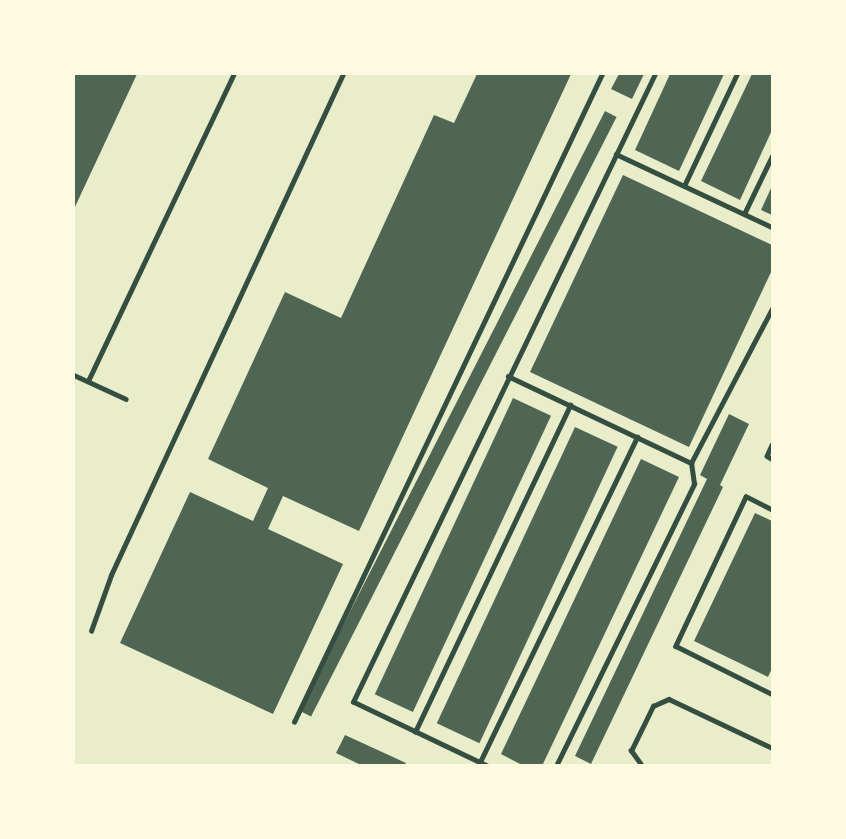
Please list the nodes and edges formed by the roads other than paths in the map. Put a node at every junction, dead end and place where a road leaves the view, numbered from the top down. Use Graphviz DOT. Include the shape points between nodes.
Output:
graph roads {
  1 [pos="234,74"];
  2 [pos="343,74"];
  3 [pos="602,74"];
  4 [pos="655,74"];
  5 [pos="737,74"];
  6 [pos="616,154"];
  7 [pos="772,156"];
  8 [pos="684,186"];
  9 [pos="744,214"];
  10 [pos="772,227"];
  11 [pos="772,309"];
  12 [pos="74,375"];
  13 [pos="508,376"];
  14 [pos="88,381"];
  15 [pos="126,399"];
  16 [pos="570,405"];
  17 [pos="637,437"];
  18 [pos="772,445"];
  19 [pos="772,459"];
  20 [pos="691,463"];
  21 [pos="772,510"];
  22 [pos="91,631"];
  23 [pos="772,694"];
  24 [pos="294,722"];
  25 [pos="415,732"];
  26 [pos="772,748"];
  27 [pos="480,762"];
  28 [pos="487,765"];
  29 [pos="556,765"];
  30 [pos="642,765"];
  1 -- 14 [label="lane"];
  2 -- 22 [label="lane" via="111,574"];
  3 -- 24 [label="lane"];
  4 -- 6 [label="lane"];
  5 -- 8 [label="lane"];
  6 -- 8 [label="lane"];
  6 -- 13 [label="lane"];
  7 -- 9 [label="lane"];
  8 -- 9 [label="lane"];
  9 -- 10 [label="lane"];
  11 -- 20 [label="lane"];
  12 -- 14 [label="lane"];
  13 -- 16 [label="lane"];
  13 -- 25 [label="lane" via="353,702"];
  14 -- 15 [label="lane"];
  16 -- 17 [label="lane"];
  16 -- 25 [label="lane"];
  17 -- 20 [label="lane"];
  17 -- 27 [label="lane"];
  18 -- 19 [label="lane" via="767,456"];
  20 -- 29 [label="lane" via="694,484"];
  21 -- 23 [label="lane" via="746,497 675,646"];
  25 -- 27 [label="lane"];
  26 -- 30 [label="lane" via="669,699 653,706 631,751"];
  27 -- 28 [label="lane"];
}
